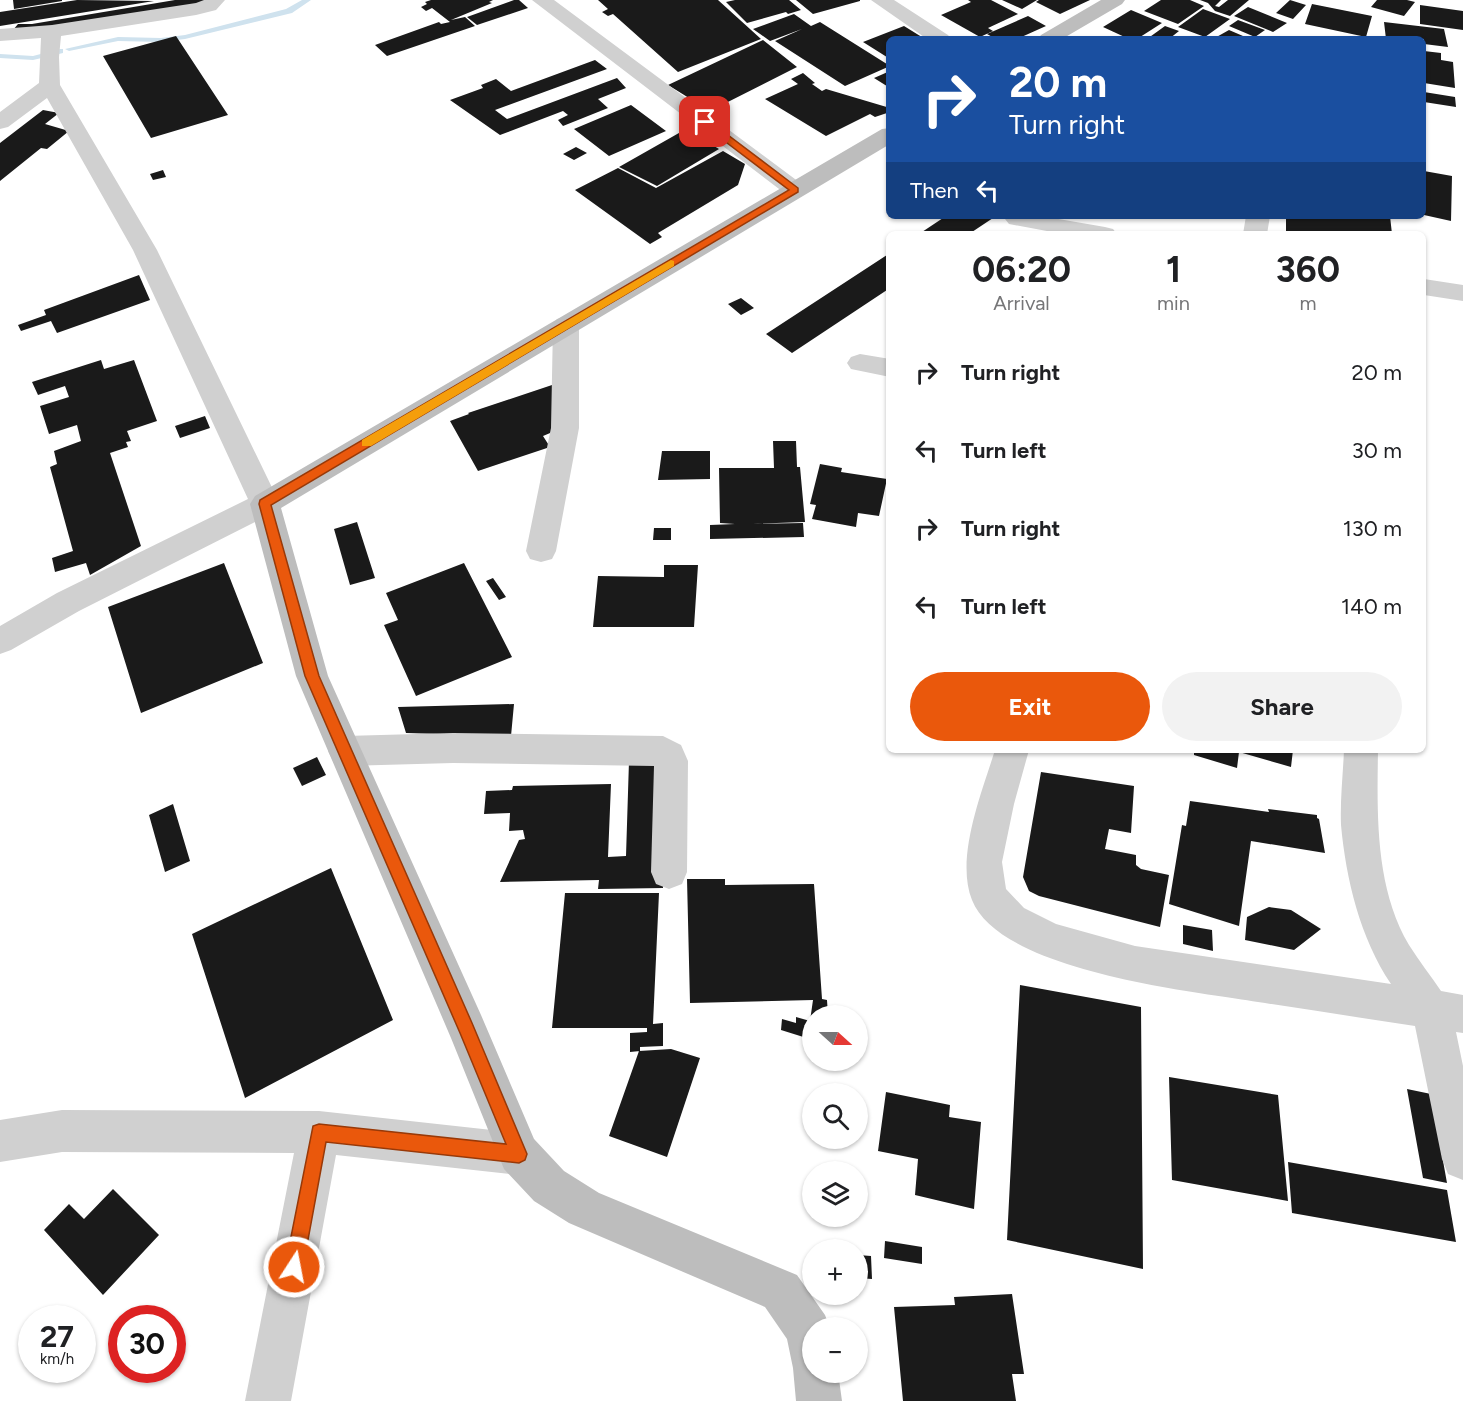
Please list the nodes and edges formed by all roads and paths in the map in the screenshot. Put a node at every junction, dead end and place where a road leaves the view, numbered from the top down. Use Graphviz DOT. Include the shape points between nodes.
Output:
graph roads {
  1 [pos="215,0"];
  2 [pos="542,0"];
  3 [pos="881,0"];
  4 [pos="1115,0"];
  5 [pos="52,31"];
  6 [pos="0,35"];
  7 [pos="936,36"];
  8 [pos="1053,36"];
  9 [pos="50,84"];
  10 [pos="0,122"];
  11 [pos="886,136"];
  12 [pos="795,190"];
  13 [pos="1017,219"];
  14 [pos="1087,231"];
  15 [pos="1426,287"];
  16 [pos="1463,293"];
  17 [pos="566,325"];
  18 [pos="860,363"];
  19 [pos="886,367"];
  20 [pos="265,504"];
  21 [pos="541,551"];
  22 [pos="0,641"];
  23 [pos="345,751"];
  24 [pos="1010,753"];
  25 [pos="1361,753"];
  26 [pos="669,872"];
  27 [pos="1447,1012"];
  28 [pos="319,1132"];
  29 [pos="0,1142"];
  30 [pos="519,1154"];
  31 [pos="1463,1159"];
  32 [pos="802,1321"];
  33 [pos="817,1383"];
  34 [pos="268,1401"];
  35 [pos="819,1401"];
  1 -- 5 [label="street" via="196,9"];
  2 -- 12 [label="street"];
  3 -- 7 [label="street"];
  4 -- 8 [label="street"];
  5 -- 6 [label="street"];
  5 -- 9 [label="street"];
  9 -- 10 [label="street"];
  9 -- 20 [label="street" via="145,250"];
  11 -- 12 [label="street"];
  12 -- 17 [label="street"];
  13 -- 14 [label="street"];
  15 -- 16 [label="street"];
  17 -- 20 [label="street"];
  17 -- 21 [label="street" via="565,428"];
  18 -- 19 [label="street"];
  20 -- 22 [label="street" via="68,602"];
  20 -- 23 [label="street" via="312,676"];
  23 -- 26 [label="street" via="663,751 671,761"];
  23 -- 30 [label="street"];
  24 -- 27 [label="street" via="984,862 989,897 1011,920 1050,940 1135,964"];
  25 -- 27 [label="street" via="1359,824 1372,901 1395,957"];
  27 -- 31 [label="street"];
  28 -- 29 [label="street" via="62,1131"];
  28 -- 30 [label="street"];
  28 -- 34 [label="street"];
  30 -- 32 [label="street" via="549,1186 584,1208 781,1291"];
  33 -- 35 [label="street"];
}
